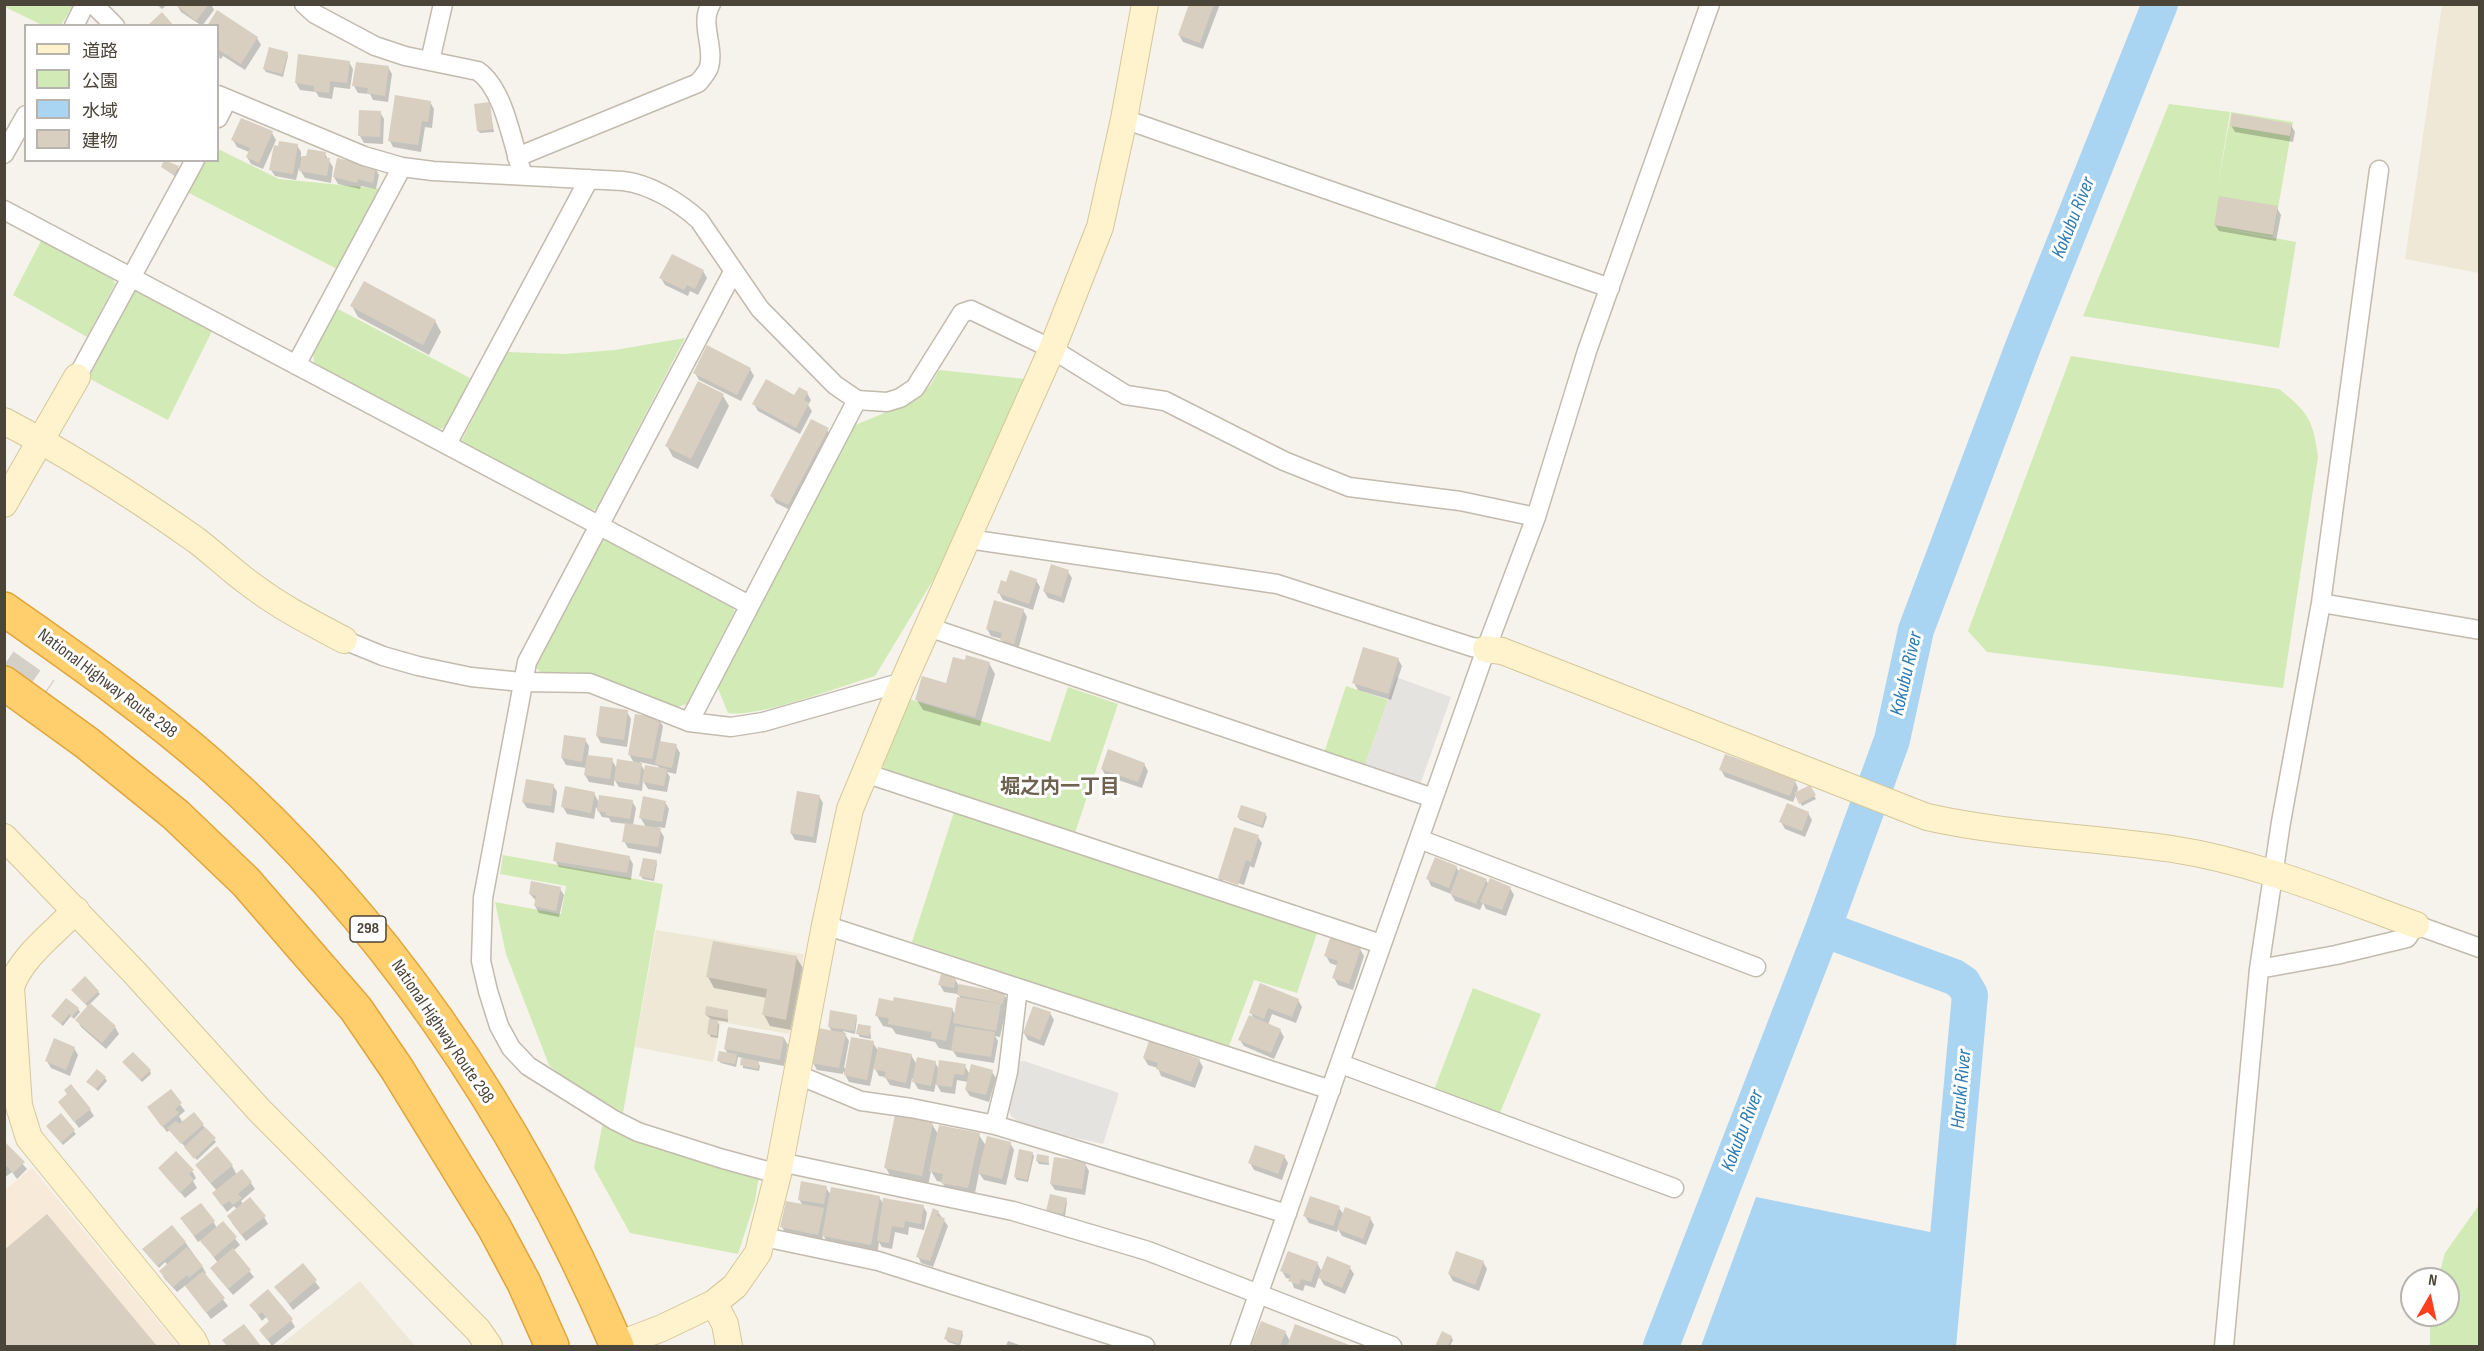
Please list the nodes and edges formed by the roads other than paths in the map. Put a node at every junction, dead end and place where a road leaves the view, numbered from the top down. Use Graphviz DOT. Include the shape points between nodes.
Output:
graph roads {
  1 [pos="85,4"];
  2 [pos="93,4"];
  3 [pos="304,4"];
  4 [pos="443,4"];
  5 [pos="711,4"];
  6 [pos="1145,4"];
  7 [pos="1710,4"];
  8 [pos="75,24"];
  9 [pos="113,24"];
  10 [pos="430,61"];
  11 [pos="222,98"];
  12 [pos="219,113"];
  13 [pos="24,119"];
  14 [pos="1124,119"];
  15 [pos="4,154"];
  16 [pos="194,162"];
  17 [pos="520,166"];
  18 [pos="402,167"];
  19 [pos="2379,170"];
  20 [pos="589,180"];
  21 [pos="4,210"];
  22 [pos="733,272"];
  23 [pos="131,277"];
  24 [pos="1610,288"];
  25 [pos="1052,349"];
  26 [pos="296,365"];
  27 [pos="77,377"];
  28 [pos="857,400"];
  29 [pos="4,422"];
  30 [pos="42,441"];
  31 [pos="447,444"];
  32 [pos="4,504"];
  33 [pos="1536,517"];
  34 [pos="600,526"];
  35 [pos="968,539"];
  36 [pos="2321,603"];
  37 [pos="749,604"];
  38 [pos="4,609"];
  39 [pos="928,627"];
  40 [pos="2480,630"];
  41 [pos="344,640"];
  42 [pos="1486,649"];
  43 [pos="522,682"];
  44 [pos="903,682"];
  45 [pos="4,683"];
  46 [pos="689,722"];
  47 [pos="865,773"];
  48 [pos="1433,798"];
  49 [pos="4,837"];
  50 [pos="1419,839"];
  51 [pos="2274,874"];
  52 [pos="76,910"];
  53 [pos="825,925"];
  54 [pos="2416,925"];
  55 [pos="1381,944"];
  56 [pos="2480,948"];
  57 [pos="1756,967"];
  58 [pos="2259,969"];
  59 [pos="10,975"];
  60 [pos="1018,988"];
  61 [pos="9,1050"];
  62 [pos="1341,1064"];
  63 [pos="796,1074"];
  64 [pos="1331,1090"];
  65 [pos="994,1125"];
  66 [pos="779,1168"];
  67 [pos="1674,1188"];
  68 [pos="1287,1214"];
  69 [pos="764,1236"];
  70 [pos="1259,1293"];
  71 [pos="714,1303"];
  72 [pos="617,1346"];
  73 [pos="196,1347"];
  74 [pos="489,1347"];
  75 [pos="552,1347"];
  76 [pos="729,1347"];
  77 [pos="1145,1347"];
  78 [pos="1240,1347"];
  79 [pos="1392,1347"];
  80 [pos="2224,1347"];
  1 -- 8 [label="street"];
  2 -- 9 [label="street"];
  3 -- 10 [label="street" via="315,14 375,46"];
  4 -- 10 [label="street"];
  5 -- 17 [label="street" via="707,21 711,55 708,69 698,83"];
  6 -- 14 [label="street"];
  7 -- 24 [label="street"];
  10 -- 17 [label="street" via="478,71 486,77 498,95"];
  11 -- 12 [label="street"];
  11 -- 18 [label="street" via="364,156"];
  13 -- 15 [label="street"];
  14 -- 24 [label="street"];
  14 -- 25 [label="street" via="1100,227"];
  16 -- 23 [label="street"];
  17 -- 18 [label="street" via="433,171"];
  17 -- 20 [label="street"];
  18 -- 26 [label="street"];
  19 -- 36 [label="street"];
  20 -- 22 [label="street" via="635,182 688,210 708,230"];
  20 -- 31 [label="street"];
  21 -- 23 [label="street"];
  22 -- 28 [label="street" via="760,309 835,385"];
  22 -- 34 [label="street"];
  23 -- 26 [label="street"];
  23 -- 27 [label="street"];
  24 -- 33 [label="street"];
  25 -- 28 [label="street" via="971,310 962,313 915,388 887,402"];
  25 -- 33 [label="street" via="1126,395 1165,401 1284,461 1349,487 1460,501"];
  25 -- 35 [label="street"];
  26 -- 31 [label="street"];
  27 -- 30 [label="street"];
  28 -- 37 [label="street"];
  29 -- 30 [label="street"];
  30 -- 32 [label="street"];
  30 -- 41 [label="street" via="196,541 290,612"];
  31 -- 34 [label="street"];
  33 -- 42 [label="street"];
  34 -- 37 [label="street"];
  34 -- 43 [label="street" via="527,662"];
  35 -- 39 [label="street"];
  35 -- 42 [label="street" via="1277,584"];
  36 -- 40 [label="street"];
  36 -- 51 [label="street"];
  37 -- 46 [label="street"];
  38 -- 72 [label="highway, National Highway Route 298 / 298" via="124,694 211,765 287,838 402,969 446,1032 550,1203"];
  39 -- 44 [label="street"];
  39 -- 48 [label="street"];
  41 -- 43 [label="street" via="418,666"];
  42 -- 48 [label="street"];
  42 -- 51 [label="street" via="1502,651 1910,811 1972,827 2172,849 2238,862"];
  43 -- 46 [label="street" via="590,682"];
  43 -- 66 [label="street" via="483,898 481,961 499,1026 511,1048 528,1066 614,1120 665,1142"];
  44 -- 46 [label="street" via="763,722 731,727"];
  44 -- 47 [label="street"];
  45 -- 75 [label="highway" via="176,815 246,882 356,1010 397,1068 494,1227"];
  47 -- 53 [label="street" via="850,809"];
  47 -- 55 [label="street"];
  48 -- 50 [label="street"];
  49 -- 52 [label="street"];
  50 -- 55 [label="street"];
  50 -- 57 [label="street"];
  51 -- 54 [label="street"];
  51 -- 58 [label="street"];
  52 -- 59 [label="street"];
  52 -- 74 [label="street" via="260,1111 478,1330"];
  53 -- 60 [label="street"];
  53 -- 63 [label="street"];
  54 -- 56 [label="street"];
  54 -- 58 [label="street" via="2407,938"];
  55 -- 62 [label="street"];
  58 -- 80 [label="street"];
  59 -- 61 [label="street"];
  60 -- 64 [label="street"];
  60 -- 65 [label="street" via="1008,1072"];
  61 -- 73 [label="street" via="29,1138"];
  62 -- 64 [label="street"];
  62 -- 67 [label="street"];
  63 -- 65 [label="street" via="861,1101"];
  63 -- 66 [label="street"];
  64 -- 68 [label="street"];
  65 -- 68 [label="street"];
  66 -- 69 [label="street"];
  66 -- 70 [label="street" via="1013,1211 1148,1251"];
  68 -- 70 [label="street"];
  69 -- 71 [label="street" via="747,1271"];
  69 -- 77 [label="street" via="878,1261"];
  70 -- 78 [label="street"];
  70 -- 79 [label="street"];
  71 -- 72 [label="street"];
  71 -- 76 [label="street" via="725,1323"];
}
